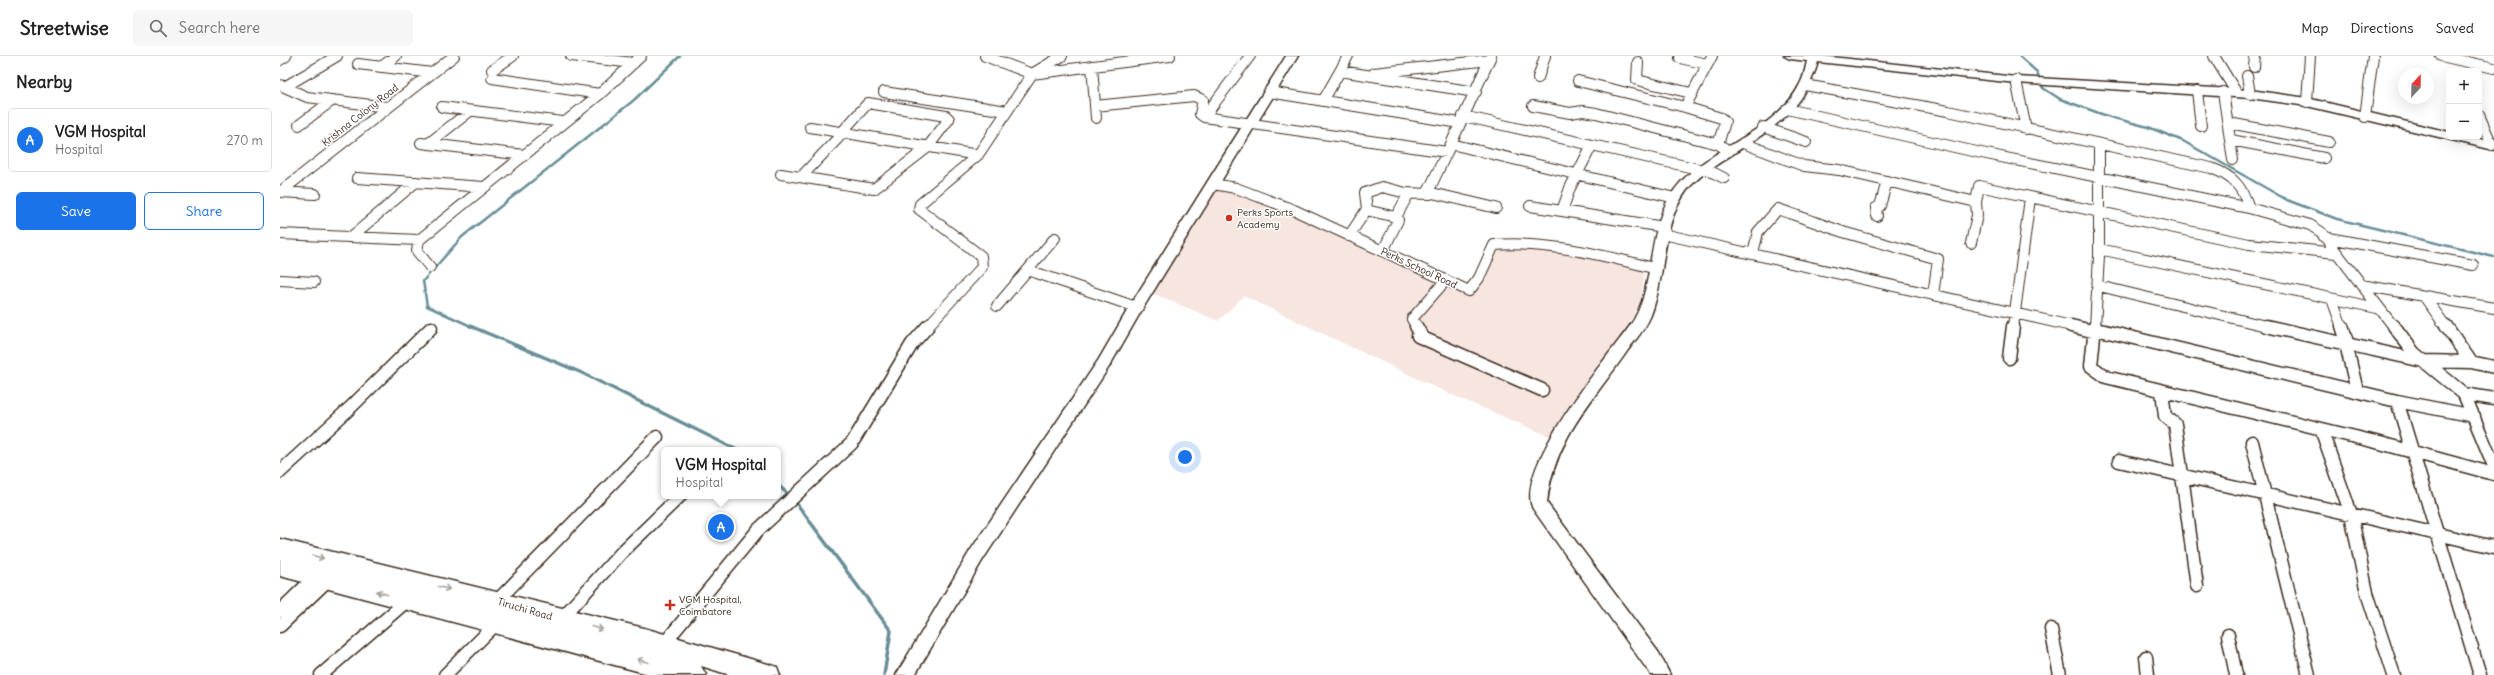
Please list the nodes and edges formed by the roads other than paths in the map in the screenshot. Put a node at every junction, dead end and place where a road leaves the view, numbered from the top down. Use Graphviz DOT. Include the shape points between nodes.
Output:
graph roads {
  1 [pos="286,56"];
  2 [pos="337,56"];
  3 [pos="396,56"];
  4 [pos="454,56"];
  5 [pos="513,56"];
  6 [pos="571,56"];
  7 [pos="641,56"];
  8 [pos="985,56"];
  9 [pos="1062,56"];
  10 [pos="1170,56"];
  11 [pos="1250,56"];
  12 [pos="1292,56"];
  13 [pos="1348,56"];
  14 [pos="1545,56"];
  15 [pos="1712,56"];
  16 [pos="1790,56"];
  17 [pos="2214,56"];
  18 [pos="2255,56"];
  19 [pos="2310,56"];
  20 [pos="2373,56"];
  21 [pos="2441,56"];
  22 [pos="2484,56"];
  23 [pos="1490,58"];
  24 [pos="1680,58"];
  25 [pos="1822,58"];
  26 [pos="280,60"];
  27 [pos="2458,60"];
  28 [pos="1638,62"];
  29 [pos="358,64"];
  30 [pos="634,64"];
  31 [pos="1707,64"];
  32 [pos="1092,66"];
  33 [pos="381,67"];
  34 [pos="2254,67"];
  35 [pos="2490,67"];
  36 [pos="2461,68"];
  37 [pos="1340,71"];
  38 [pos="432,73"];
  39 [pos="1032,74"];
  40 [pos="1359,74"];
  41 [pos="2247,76"];
  42 [pos="1538,78"];
  43 [pos="2016,80"];
  44 [pos="1578,81"];
  45 [pos="283,85"];
  46 [pos="1805,85"];
  47 [pos="2197,91"];
  48 [pos="884,92"];
  49 [pos="1269,92"];
  50 [pos="1476,92"];
  51 [pos="2223,92"];
  52 [pos="2236,92"];
  53 [pos="1692,93"];
  54 [pos="600,94"];
  55 [pos="2250,94"];
  56 [pos="333,100"];
  57 [pos="1323,101"];
  58 [pos="2307,102"];
  59 [pos="1095,106"];
  60 [pos="1533,106"];
  61 [pos="387,107"];
  62 [pos="1685,107"];
  63 [pos="442,108"];
  64 [pos="1787,110"];
  65 [pos="470,111"];
  66 [pos="1007,111"];
  67 [pos="1204,117"];
  68 [pos="2365,117"];
  69 [pos="1096,118"];
  70 [pos="1462,119"];
  71 [pos="564,122"];
  72 [pos="2482,122"];
  73 [pos="2229,123"];
  74 [pos="298,125"];
  75 [pos="1249,125"];
  76 [pos="2201,126"];
  77 [pos="810,127"];
  78 [pos="1763,127"];
  79 [pos="2026,129"];
  80 [pos="843,132"];
  81 [pos="2446,135"];
  82 [pos="2231,140"];
  83 [pos="2466,140"];
  84 [pos="1743,142"];
  85 [pos="1806,142"];
  86 [pos="2329,142"];
  87 [pos="1592,145"];
  88 [pos="2099,145"];
  89 [pos="2493,146"];
  90 [pos="1723,147"];
  91 [pos="927,148"];
  92 [pos="1449,148"];
  93 [pos="524,155"];
  94 [pos="978,156"];
  95 [pos="2324,158"];
  96 [pos="2233,160"];
  97 [pos="1704,169"];
  98 [pos="781,174"];
  99 [pos="1578,174"];
  100 [pos="801,177"];
  101 [pos="357,178"];
  102 [pos="1724,178"];
  103 [pos="2100,178"];
  104 [pos="1887,181"];
  105 [pos="416,182"];
  106 [pos="1213,184"];
  107 [pos="484,187"];
  108 [pos="280,192"];
  109 [pos="315,194"];
  110 [pos="1409,194"];
  111 [pos="1430,194"];
  112 [pos="1675,198"];
  113 [pos="2030,198"];
  114 [pos="1976,202"];
  115 [pos="1530,206"];
  116 [pos="1496,208"];
  117 [pos="2249,208"];
  118 [pos="1366,210"];
  119 [pos="1562,211"];
  120 [pos="2098,213"];
  121 [pos="1877,216"];
  122 [pos="1396,217"];
  123 [pos="1663,230"];
  124 [pos="280,234"];
  125 [pos="1349,236"];
  126 [pos="351,237"];
  127 [pos="2324,237"];
  128 [pos="1055,238"];
  129 [pos="419,240"];
  130 [pos="1972,243"];
  131 [pos="2099,249"];
  132 [pos="1383,251"];
  133 [pos="1753,253"];
  134 [pos="2336,253"];
  135 [pos="2473,265"];
  136 [pos="430,267"];
  137 [pos="1654,268"];
  138 [pos="1028,270"];
  139 [pos="280,280"];
  140 [pos="1446,280"];
  141 [pos="314,282"];
  142 [pos="2098,286"];
  143 [pos="2361,286"];
  144 [pos="1933,295"];
  145 [pos="2424,296"];
  146 [pos="2332,299"];
  147 [pos="996,306"];
  148 [pos="1136,307"];
  149 [pos="2377,308"];
  150 [pos="2494,308"];
  151 [pos="2017,313"];
  152 [pos="431,328"];
  153 [pos="2096,331"];
  154 [pos="2347,344"];
  155 [pos="2010,358"];
  156 [pos="2422,361"];
  157 [pos="2471,362"];
  158 [pos="2494,367"];
  159 [pos="1542,390"];
  160 [pos="2162,391"];
  161 [pos="2358,391"];
  162 [pos="2464,394"];
  163 [pos="2494,399"];
  164 [pos="2397,401"];
  165 [pos="2474,416"];
  166 [pos="2321,429"];
  167 [pos="657,436"];
  168 [pos="2252,442"];
  169 [pos="2412,451"];
  170 [pos="2119,461"];
  171 [pos="2494,466"];
  172 [pos="280,472"];
  173 [pos="2494,474"];
  174 [pos="2181,475"];
  175 [pos="2266,495"];
  176 [pos="677,499"];
  177 [pos="2351,514"];
  178 [pos="2440,535"];
  179 [pos="2494,547"];
  180 [pos="280,548"];
  181 [pos="280,566"];
  182 [pos="323,577"];
  183 [pos="2197,586"];
  184 [pos="408,600"];
  185 [pos="280,611"];
  186 [pos="497,612"];
  187 [pos="561,619"];
  188 [pos="280,626"];
  189 [pos="2052,629"];
  190 [pos="2228,635"];
  191 [pos="664,645"];
  192 [pos="2146,657"];
  193 [pos="321,675"];
  194 [pos="445,675"];
  195 [pos="694,675"];
  196 [pos="768,675"];
  197 [pos="905,675"];
  198 [pos="1661,675"];
  199 [pos="2060,675"];
  200 [pos="2148,675"];
  201 [pos="2236,675"];
  202 [pos="2309,675"];
  203 [pos="2394,675"];
  204 [pos="2480,675"];
  1 -- 26 [label="street"];
  2 -- 45 [label="street"];
  3 -- 33 [label="street"];
  4 -- 38 [label="street, Krishna Colony Road"];
  5 -- 54 [label="street" via="492,74"];
  6 -- 30 [label="street"];
  7 -- 30 [label="street"];
  8 -- 39 [label="street"];
  9 -- 39 [label="street"];
  10 -- 32 [label="street"];
  11 -- 67 [label="street"];
  12 -- 49 [label="street"];
  13 -- 37 [label="street"];
  14 -- 42 [label="street"];
  15 -- 31 [label="street"];
  16 -- 25 [label="street"];
  17 -- 52 [label="street"];
  18 -- 34 [label="street"];
  19 -- 58 [label="street"];
  20 -- 68 [label="street"];
  21 -- 27 [label="street"];
  22 -- 35 [label="street"];
  23 -- 40 [label="street"];
  23 -- 50 [label="street"];
  24 -- 31 [label="street"];
  25 -- 43 [label="street"];
  25 -- 46 [label="street"];
  27 -- 35 [label="street"];
  27 -- 36 [label="street"];
  28 -- 53 [label="street" via="1637,80"];
  29 -- 33 [label="street"];
  30 -- 54 [label="street"];
  31 -- 53 [label="street"];
  32 -- 39 [label="street"];
  32 -- 59 [label="street"];
  33 -- 38 [label="street"];
  37 -- 40 [label="street"];
  37 -- 57 [label="street"];
  38 -- 61 [label="street, Krishna Colony Road"];
  39 -- 66 [label="street"];
  40 -- 50 [label="street"];
  41 -- 55 [label="street"];
  43 -- 47 [label="street"];
  43 -- 79 [label="street"];
  44 -- 62 [label="street"];
  45 -- 56 [label="street" via="307,97"];
  46 -- 64 [label="street"];
  46 -- 79 [label="street" via="1948,111"];
  47 -- 51 [label="street"];
  47 -- 76 [label="street"];
  48 -- 66 [label="street"];
  49 -- 57 [label="street"];
  49 -- 75 [label="street"];
  50 -- 70 [label="street"];
  51 -- 52 [label="street"];
  51 -- 73 [label="street"];
  52 -- 55 [label="street"];
  53 -- 62 [label="street"];
  54 -- 71 [label="street"];
  55 -- 58 [label="street"];
  56 -- 61 [label="street"];
  56 -- 74 [label="street"];
  57 -- 70 [label="street"];
  58 -- 68 [label="street"];
  59 -- 67 [label="street" via="1194,96 1203,100 1200,114"];
  59 -- 69 [label="street"];
  60 -- 90 [label="street" via="1570,113 1596,113"];
  61 -- 108 [label="street, Krishna Colony Road"];
  62 -- 90 [label="street" via="1721,118 1725,122"];
  63 -- 65 [label="street"];
  64 -- 78 [label="street"];
  64 -- 103 [label="street"];
  65 -- 71 [label="street"];
  65 -- 93 [label="street" via="424,143"];
  66 -- 94 [label="street"];
  67 -- 75 [label="street"];
  68 -- 81 [label="street"];
  70 -- 87 [label="street"];
  70 -- 92 [label="street"];
  71 -- 93 [label="street"];
  72 -- 89 [label="street"];
  73 -- 82 [label="street"];
  73 -- 86 [label="street"];
  75 -- 92 [label="street"];
  75 -- 106 [label="street"];
  77 -- 80 [label="street"];
  78 -- 84 [label="street"];
  78 -- 85 [label="street"];
  79 -- 88 [label="street"];
  80 -- 91 [label="street"];
  80 -- 91 [label="street" via="868,103 946,116 949,119"];
  80 -- 100 [label="street"];
  82 -- 95 [label="street"];
  82 -- 96 [label="street"];
  83 -- 89 [label="street"];
  84 -- 90 [label="street"];
  84 -- 104 [label="street" via="1804,166 1839,170"];
  87 -- 97 [label="street"];
  87 -- 99 [label="street"];
  88 -- 103 [label="street"];
  88 -- 117 [label="street" via="2184,161 2225,173 2237,182 2244,192"];
  90 -- 97 [label="street"];
  91 -- 94 [label="street"];
  91 -- 100 [label="street" via="874,190"];
  92 -- 99 [label="street"];
  92 -- 111 [label="street" via="1428,192"];
  93 -- 107 [label="street"];
  94 -- 191 [label="street" via="922,200 919,209 981,256 982,267 912,344 852,443 758,530"];
  97 -- 102 [label="street"];
  97 -- 112 [label="street" via="1685,185"];
  98 -- 100 [label="street"];
  99 -- 112 [label="street"];
  99 -- 119 [label="street"];
  101 -- 105 [label="street"];
  103 -- 117 [label="street"];
  103 -- 120 [label="street"];
  104 -- 114 [label="street"];
  104 -- 121 [label="street" via="1880,206 1876,208"];
  105 -- 107 [label="street"];
  105 -- 126 [label="street"];
  106 -- 125 [label="street, Perks School Road" via="1236,188 1265,199"];
  106 -- 148 [label="street"];
  107 -- 129 [label="street"];
  108 -- 109 [label="street"];
  110 -- 111 [label="street"];
  110 -- 118 [label="street" via="1382,187 1366,192"];
  110 -- 122 [label="street"];
  111 -- 116 [label="street"];
  112 -- 123 [label="street"];
  113 -- 114 [label="street" via="1978,186"];
  113 -- 120 [label="street"];
  113 -- 151 [label="street" via="2022,235"];
  114 -- 130 [label="street" via="1977,215"];
  115 -- 119 [label="street"];
  117 -- 127 [label="street" via="2310,224"];
  118 -- 122 [label="street"];
  118 -- 125 [label="street"];
  119 -- 123 [label="street"];
  120 -- 131 [label="street"];
  120 -- 134 [label="street" via="2249,244"];
  122 -- 132 [label="street" via="1398,220"];
  123 -- 133 [label="street"];
  123 -- 137 [label="street"];
  124 -- 126 [label="street"];
  125 -- 132 [label="street, Perks School Road"];
  126 -- 129 [label="street"];
  127 -- 134 [label="street"];
  127 -- 135 [label="street"];
  128 -- 138 [label="street"];
  129 -- 136 [label="street" via="417,251"];
  131 -- 142 [label="street"];
  131 -- 146 [label="street"];
  132 -- 140 [label="street, Perks School Road"];
  133 -- 144 [label="street"];
  133 -- 144 [label="street" via="1758,232 1778,209 1843,232 1938,259"];
  134 -- 143 [label="street"];
  137 -- 140 [label="street, Perks School Road" via="1538,243 1510,243 1494,245 1479,278 1469,291"];
  137 -- 198 [label="street" via="1645,312 1581,402 1557,441 1539,484 1539,504"];
  138 -- 147 [label="street"];
  138 -- 148 [label="street"];
  139 -- 141 [label="street"];
  140 -- 159 [label="street" via="1412,319 1420,333 1418,336"];
  142 -- 153 [label="street"];
  142 -- 154 [label="street"];
  143 -- 145 [label="street"];
  143 -- 149 [label="street"];
  144 -- 151 [label="street"];
  145 -- 150 [label="street"];
  145 -- 157 [label="street"];
  146 -- 149 [label="street"];
  146 -- 154 [label="street"];
  148 -- 197 [label="street" via="1104,363 976,556"];
  149 -- 156 [label="street"];
  151 -- 153 [label="street"];
  151 -- 155 [label="street"];
  152 -- 172 [label="street"];
  153 -- 160 [label="street" via="2091,366 2093,370 2102,376"];
  153 -- 161 [label="street"];
  154 -- 156 [label="street"];
  154 -- 161 [label="street"];
  156 -- 157 [label="street"];
  156 -- 162 [label="street"];
  157 -- 158 [label="street"];
  160 -- 166 [label="street"];
  160 -- 174 [label="street" via="2165,416 2175,424"];
  161 -- 164 [label="street"];
  162 -- 163 [label="street"];
  162 -- 165 [label="street"];
  164 -- 165 [label="street"];
  164 -- 169 [label="street"];
  165 -- 171 [label="street"];
  166 -- 169 [label="street"];
  166 -- 177 [label="street"];
  167 -- 186 [label="street"];
  168 -- 175 [label="street"];
  169 -- 173 [label="street"];
  169 -- 178 [label="street"];
  170 -- 174 [label="street"];
  174 -- 175 [label="street"];
  174 -- 183 [label="street"];
  175 -- 177 [label="street"];
  175 -- 202 [label="street"];
  176 -- 187 [label="street" via="622,552"];
  177 -- 178 [label="street"];
  177 -- 203 [label="street" via="2367,593"];
  178 -- 179 [label="street"];
  178 -- 204 [label="street"];
  180 -- 186 [label="highway, Tiruchi Road, one-way"];
  181 -- 182 [label="highway"];
  184 -- 182 [label="highway, one-way"];
  182 -- 185 [label="street"];
  182 -- 188 [label="street"];
  184 -- 186 [label="highway"];
  184 -- 193 [label="street"];
  186 -- 187 [label="highway, Tiruchi Road"];
  186 -- 194 [label="street"];
  195 -- 186 [label="highway, one-way"];
  187 -- 191 [label="highway, Tiruchi Road, one-way"];
  189 -- 199 [label="street"];
  190 -- 201 [label="street"];
  191 -- 196 [label="highway, Tiruchi Road"];
  192 -- 200 [label="street"];
}
